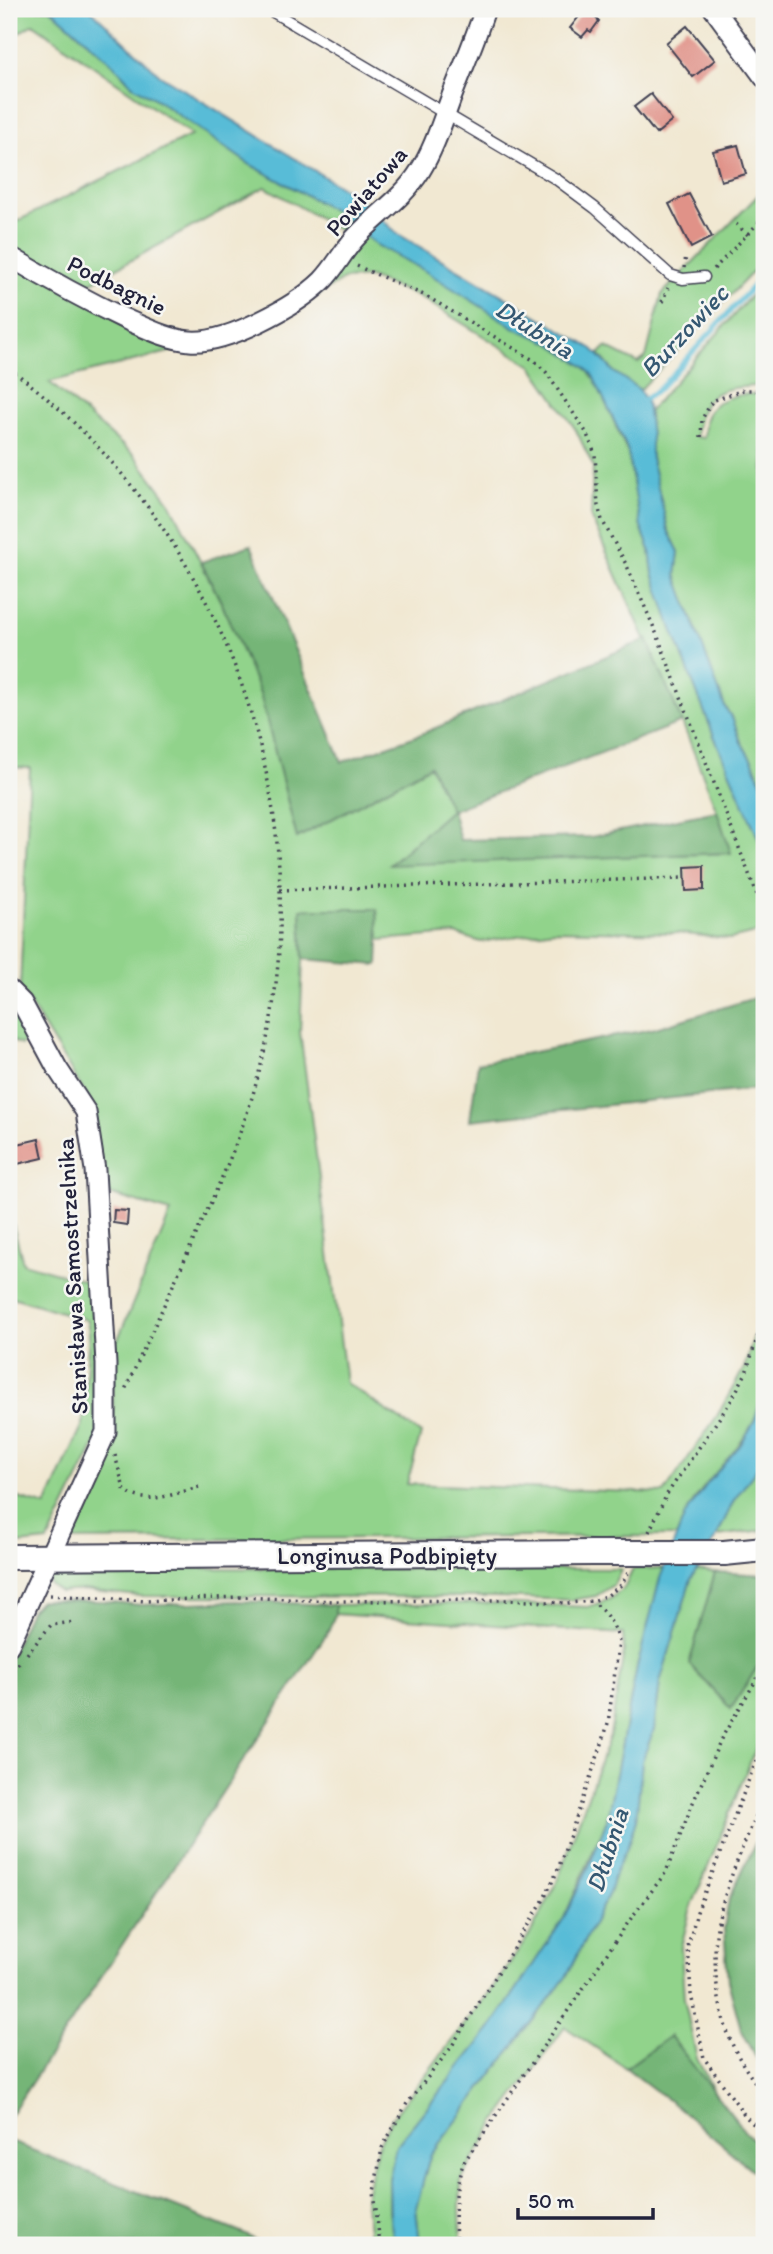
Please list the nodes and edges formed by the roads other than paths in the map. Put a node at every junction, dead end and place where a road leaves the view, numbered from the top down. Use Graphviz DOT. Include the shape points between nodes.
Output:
graph roads {
  1 [pos="268,9"];
  2 [pos="485,9"];
  3 [pos="714,9"];
  4 [pos="764,77"];
  5 [pos="446,112"];
  6 [pos="9,256"];
  7 [pos="704,277"];
  8 [pos="210,340"];
  9 [pos="9,990"];
  10 [pos="764,1549"];
  11 [pos="50,1556"];
  12 [pos="9,1557"];
  13 [pos="9,1645"];
  1 -- 5 [label="lane"];
  2 -- 5 [label="street, Powiatowa"];
  3 -- 4 [label="street"];
  5 -- 7 [label="lane" via="567,186 670,275"];
  5 -- 8 [label="street, Powiatowa" via="421,169 322,281 285,310"];
  6 -- 8 [label="street, Podbagnie" via="155,332 186,341"];
  9 -- 11 [label="street, Stanisława Samostrzelnika" via="23,1003 86,1112 95,1170 106,1432"];
  10 -- 11 [label="street, Longinusa Podbipięty, bridge" via="724,1553"];
  11 -- 12 [label="street, Longinusa Podbipięty"];
  11 -- 13 [label="street, Stanisława Samostrzelnika"];
}
